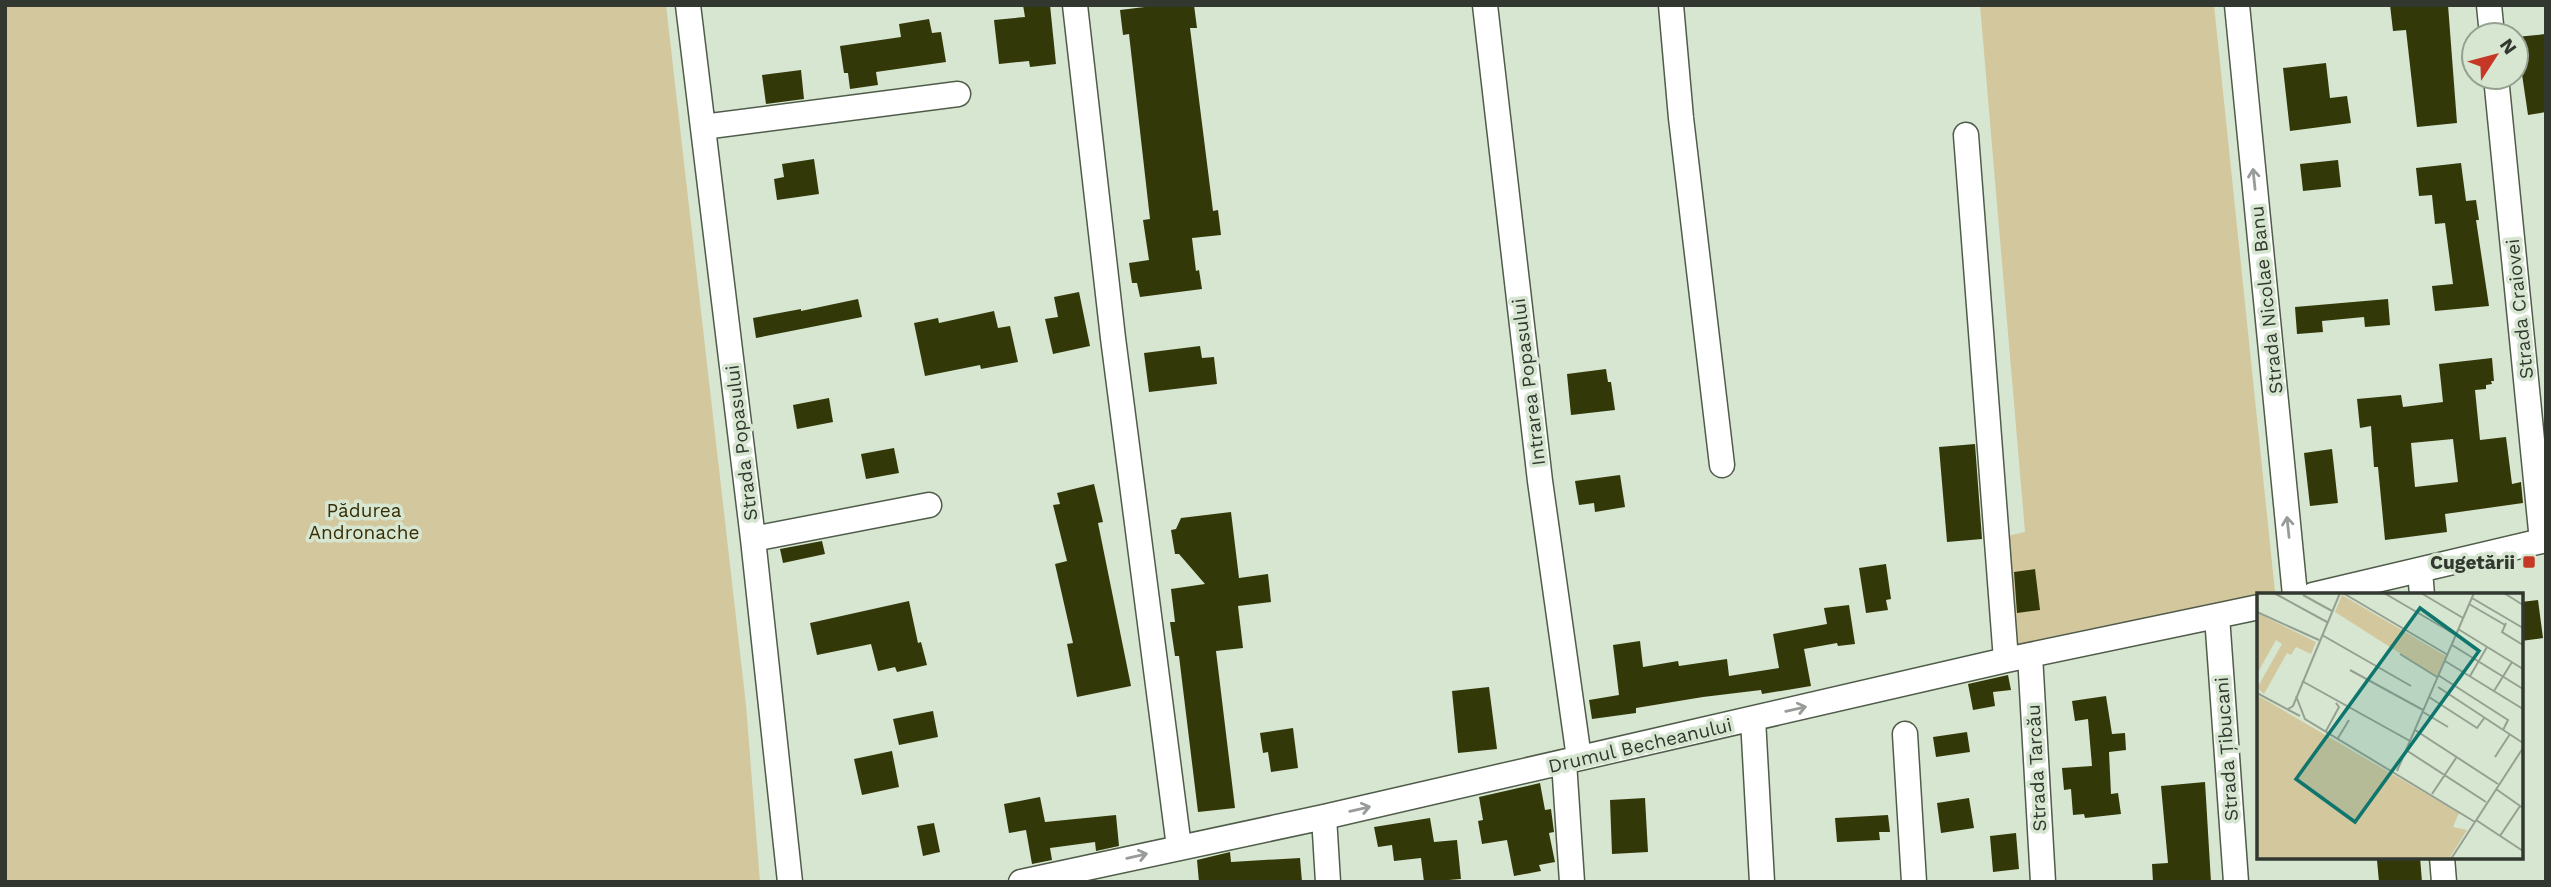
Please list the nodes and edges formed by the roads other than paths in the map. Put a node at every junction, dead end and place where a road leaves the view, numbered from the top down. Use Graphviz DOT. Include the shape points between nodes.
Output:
graph roads {
  1 [pos="688,5"];
  2 [pos="1074,5"];
  3 [pos="1485,5"];
  4 [pos="1671,5"];
  5 [pos="2236,5"];
  6 [pos="2497,91"];
  7 [pos="958,94"];
  8 [pos="703,127"];
  9 [pos="1966,135"];
  10 [pos="1722,465"];
  11 [pos="929,505"];
  12 [pos="752,539"];
  13 [pos="2544,541"];
  14 [pos="2421,583"];
  15 [pos="2295,593"];
  16 [pos="2331,593"];
  17 [pos="2257,607"];
  18 [pos="2217,616"];
  19 [pos="2030,655"];
  20 [pos="2006,660"];
  21 [pos="1753,719"];
  22 [pos="1905,734"];
  23 [pos="1571,760"];
  24 [pos="1324,817"];
  25 [pos="1179,847"];
  26 [pos="2442,859"];
  27 [pos="1071,876"];
  28 [pos="790,882"];
  29 [pos="1021,882"];
  30 [pos="1328,882"];
  31 [pos="1572,882"];
  32 [pos="1762,882"];
  33 [pos="1914,882"];
  34 [pos="2043,882"];
  35 [pos="2236,882"];
  36 [pos="2444,882"];
  1 -- 8 [label="street, Strada Popasului"];
  2 -- 25 [label="street"];
  3 -- 23 [label="street, Intrarea Popasului"];
  4 -- 10 [label="street"];
  15 -- 5 [label="street, Strada Nicolae Banu, one-way"];
  6 -- 13 [label="street, Strada Craiovei"];
  7 -- 8 [label="street"];
  8 -- 12 [label="street, Strada Popasului"];
  9 -- 20 [label="street"];
  11 -- 12 [label="street"];
  12 -- 28 [label="street, Strada Popasului"];
  13 -- 14 [label="street"];
  14 -- 16 [label="street"];
  17 -- 18 [label="street, Drumul Becheanului"];
  18 -- 19 [label="street, Drumul Becheanului"];
  18 -- 35 [label="street, Strada Țibucani"];
  19 -- 20 [label="street, Drumul Becheanului"];
  19 -- 34 [label="street, Strada Tarcău"];
  21 -- 20 [label="street, Drumul Becheanului, one-way"];
  21 -- 23 [label="street, Drumul Becheanului"];
  21 -- 32 [label="street"];
  22 -- 33 [label="street"];
  24 -- 23 [label="street, Drumul Becheanului, one-way"];
  23 -- 31 [label="street, Intrarea Popasului"];
  24 -- 25 [label="street, Drumul Becheanului"];
  24 -- 30 [label="street"];
  27 -- 25 [label="street, Drumul Becheanului, one-way"];
  26 -- 36 [label="street"];
  27 -- 29 [label="street, Drumul Becheanului"];
}
